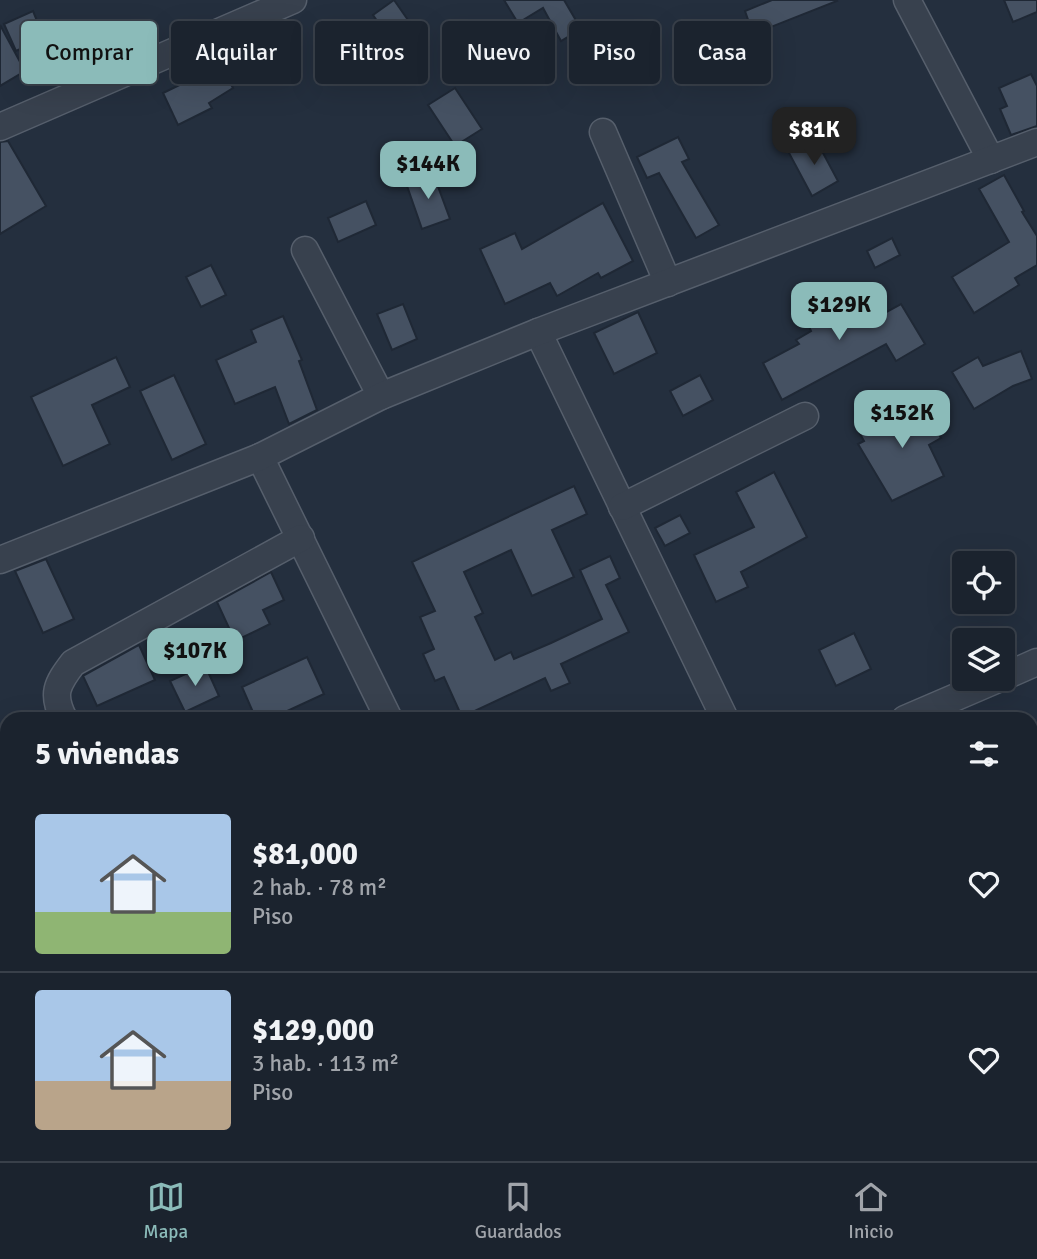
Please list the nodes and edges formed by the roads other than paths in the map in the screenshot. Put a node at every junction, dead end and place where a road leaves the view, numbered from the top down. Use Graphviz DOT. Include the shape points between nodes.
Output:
graph roads {
  1 [pos="293,0"];
  2 [pos="907,0"];
  3 [pos="0,127"];
  4 [pos="603,132"];
  5 [pos="1037,142"];
  6 [pos="990,160"];
  7 [pos="305,250"];
  8 [pos="668,283"];
  9 [pos="538,332"];
  10 [pos="382,396"];
  11 [pos="805,416"];
  12 [pos="260,457"];
  13 [pos="622,506"];
  14 [pos="302,538"];
  15 [pos="0,560"];
  16 [pos="1037,662"];
  17 [pos="1015,672"];
  18 [pos="970,691"];
  19 [pos="60,712"];
  20 [pos="386,712"];
  21 [pos="722,712"];
  22 [pos="921,712"];
  1 -- 3 [label="street"];
  2 -- 6 [label="street"];
  4 -- 8 [label="street"];
  5 -- 6 [label="street"];
  6 -- 8 [label="street"];
  7 -- 10 [label="street"];
  8 -- 9 [label="street"];
  9 -- 10 [label="street"];
  9 -- 13 [label="street"];
  10 -- 12 [label="street"];
  11 -- 13 [label="street"];
  12 -- 14 [label="street"];
  12 -- 15 [label="street"];
  13 -- 21 [label="street"];
  14 -- 19 [label="street" via="73,663 58,682"];
  14 -- 20 [label="street"];
  16 -- 17 [label="street"];
  18 -- 22 [label="street"];
}
